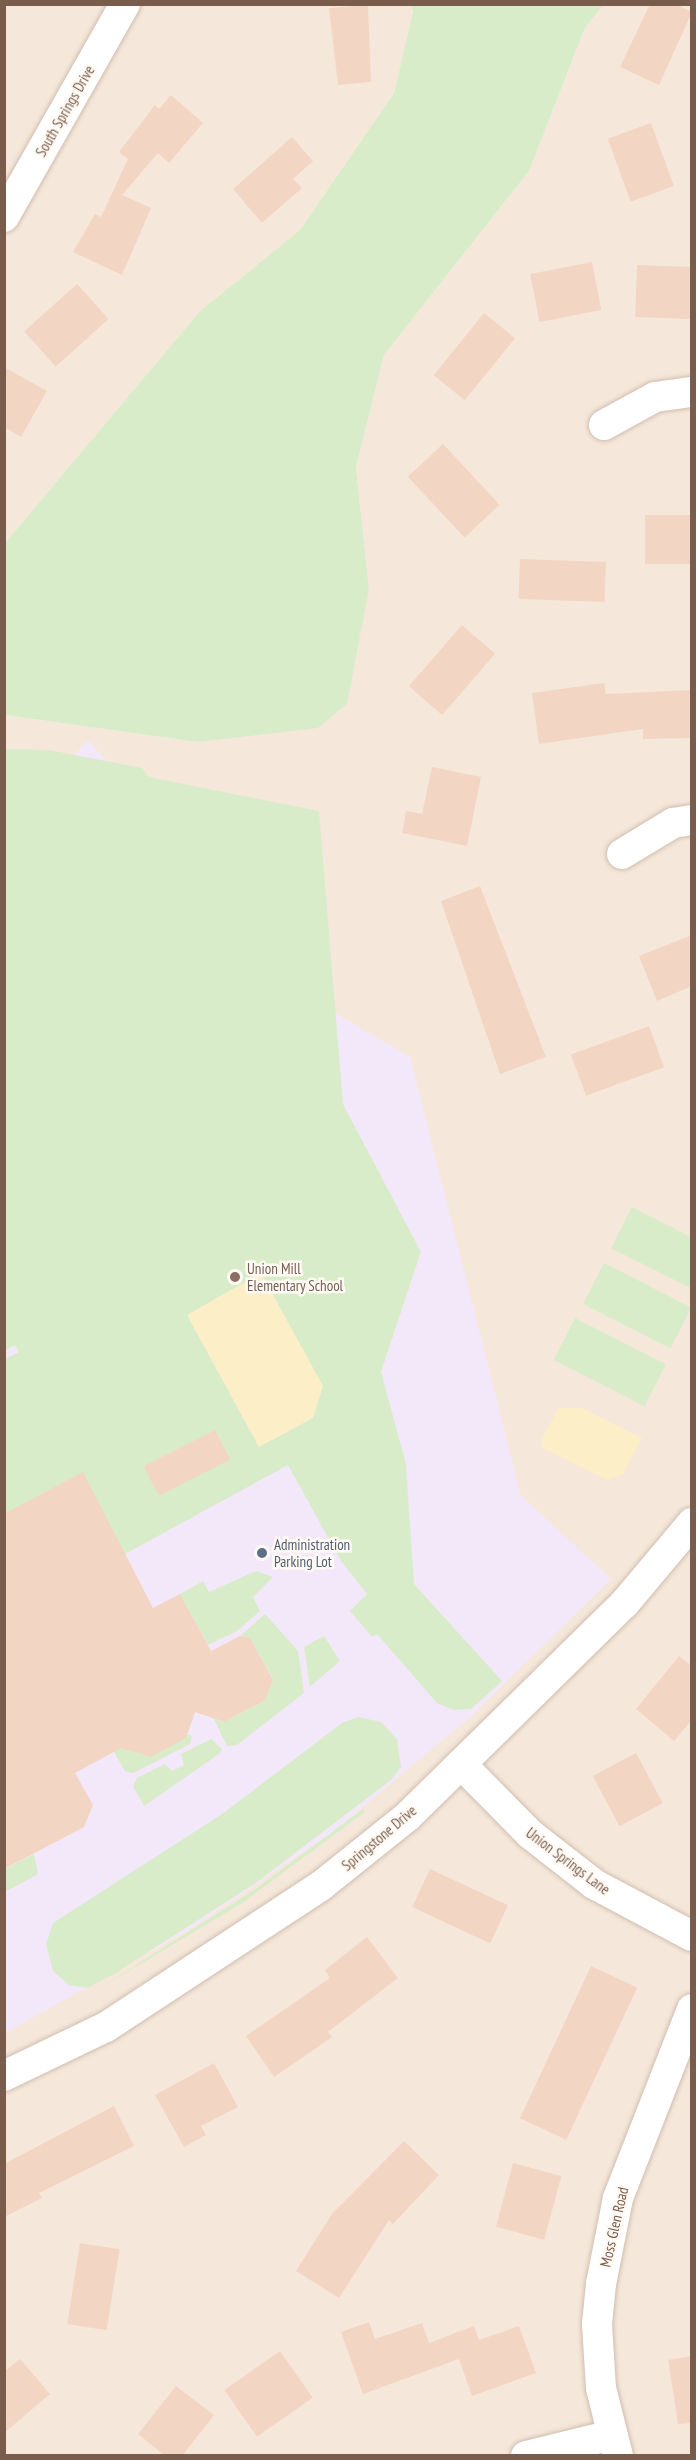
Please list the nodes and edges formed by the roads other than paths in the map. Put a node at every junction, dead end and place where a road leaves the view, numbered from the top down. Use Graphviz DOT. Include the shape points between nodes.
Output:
graph roads {
  1 [pos="125,4"];
  2 [pos="14,177"];
  3 [pos="4,217"];
  4 [pos="692,392"];
  5 [pos="604,425"];
  6 [pos="692,820"];
  7 [pos="622,854"];
  8 [pos="692,1523"];
  9 [pos="461,1764"];
  10 [pos="692,1936"];
  11 [pos="692,2009"];
  12 [pos="4,2076"];
  13 [pos="615,2445"];
  14 [pos="526,2456"];
  1 -- 2 [label="street, South Springs Drive"];
  2 -- 3 [label="street, South Springs Drive"];
  4 -- 5 [label="street" via="655,397"];
  6 -- 7 [label="street" via="673,823"];
  8 -- 9 [label="street, Springstone Drive" via="624,1604"];
  9 -- 10 [label="street, Union Springs Lane" via="530,1834 594,1884"];
  9 -- 12 [label="street, Springstone Drive" via="408,1816 322,1885 106,2026"];
  11 -- 13 [label="street, Moss Glen Road" via="618,2198 601,2284 597,2324 601,2388"];
  13 -- 14 [label="street"];
}
